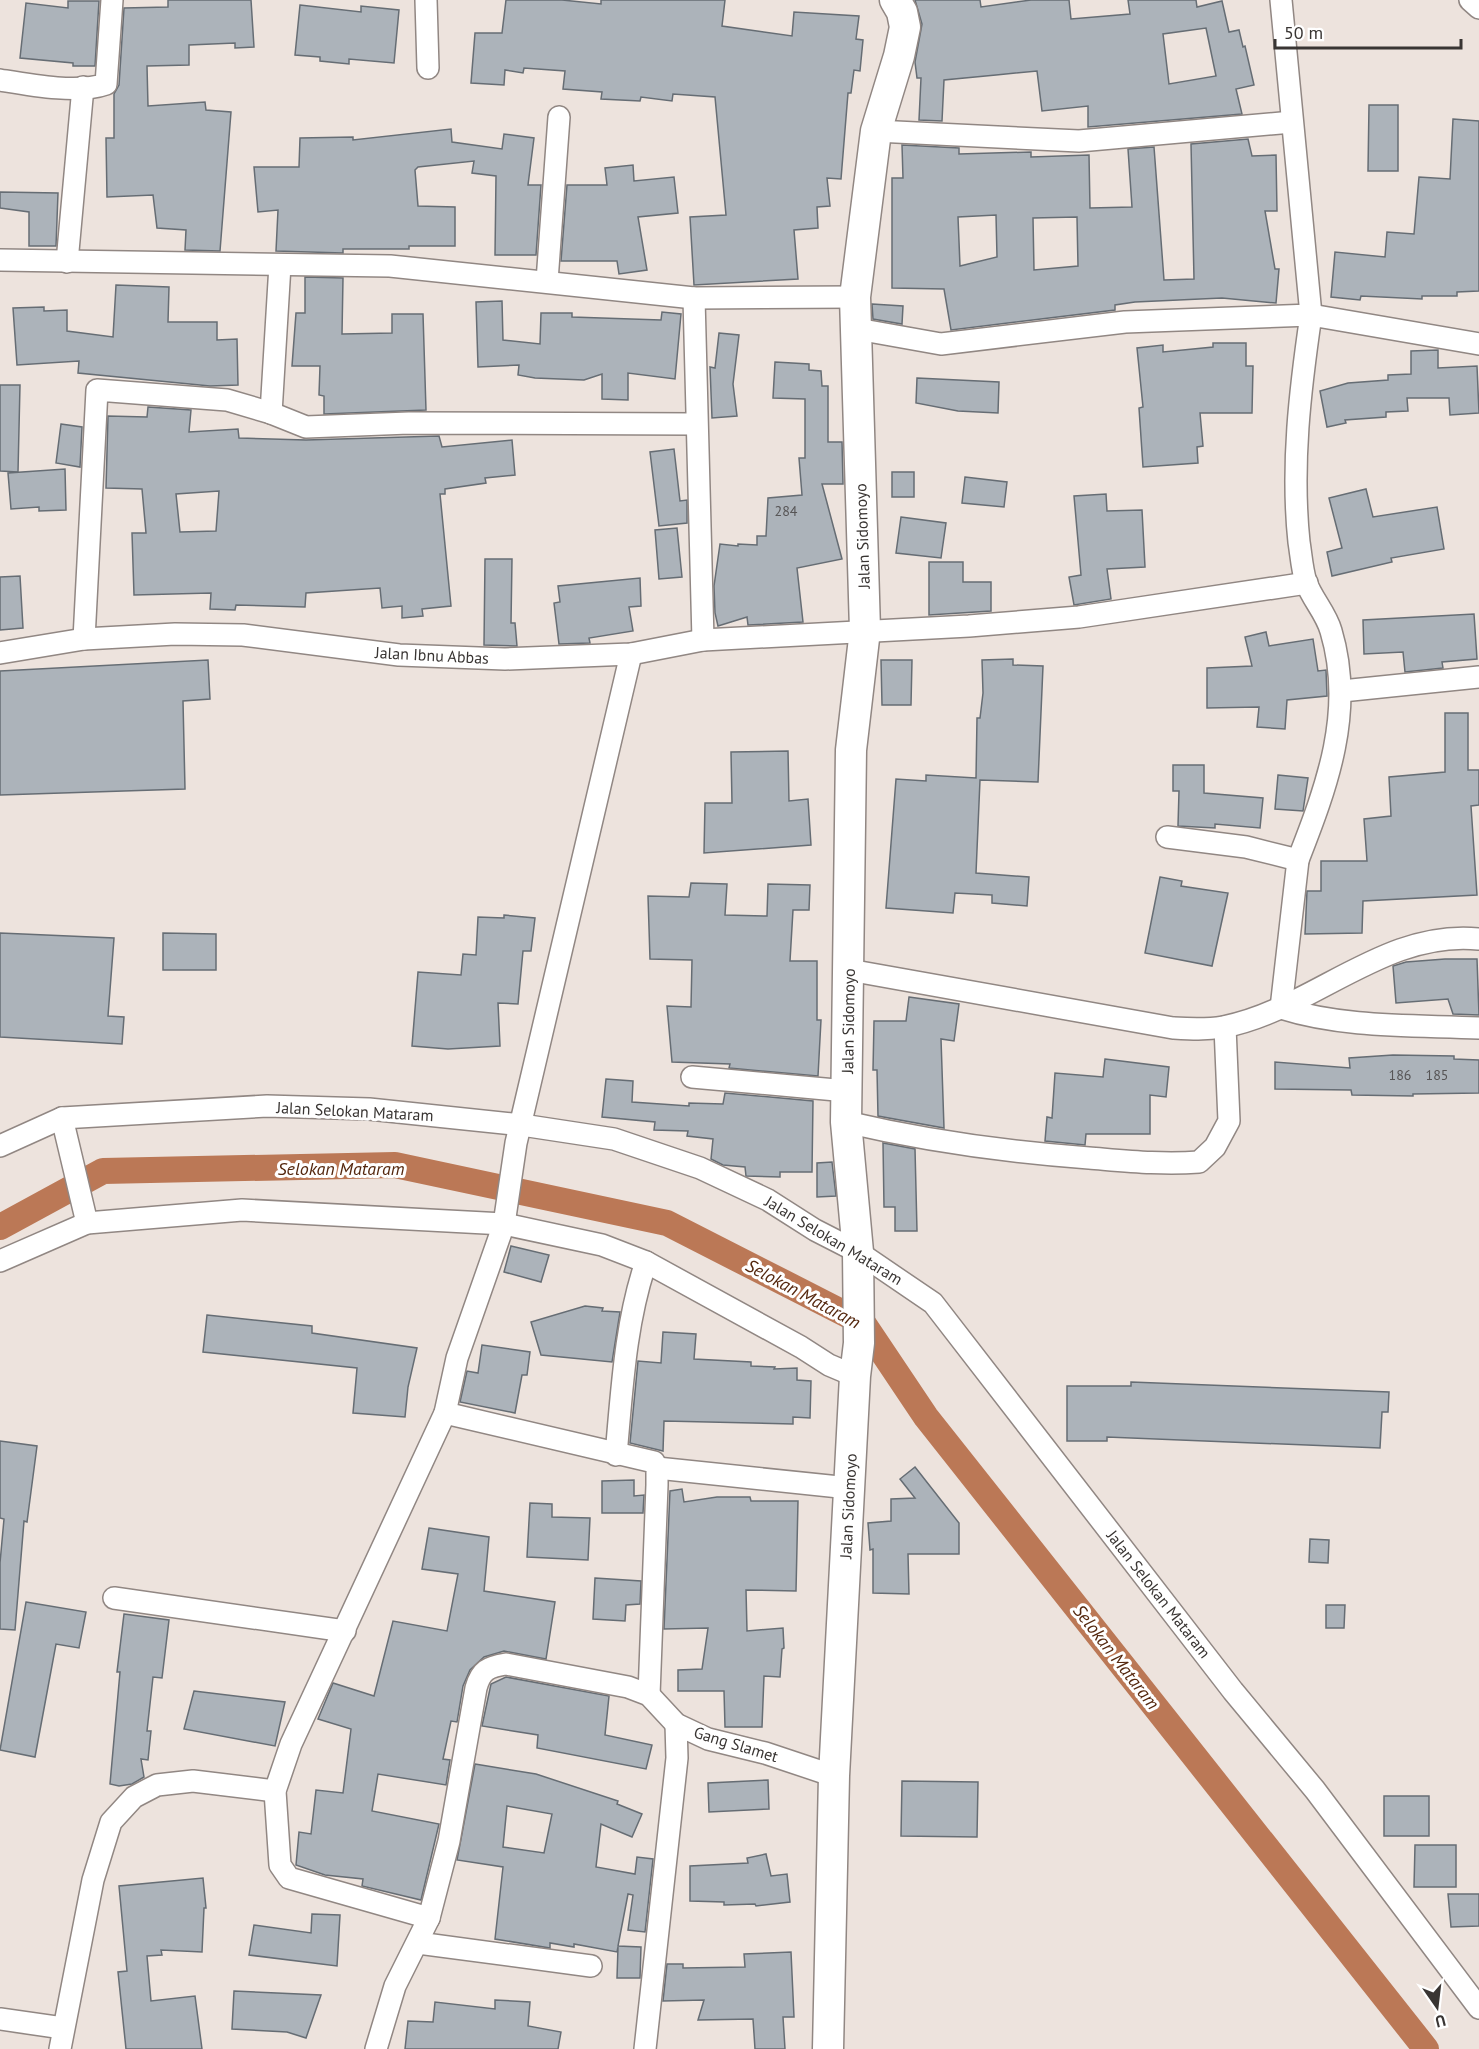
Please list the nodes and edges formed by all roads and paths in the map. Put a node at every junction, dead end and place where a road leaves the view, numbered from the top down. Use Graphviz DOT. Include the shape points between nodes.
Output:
graph roads {
  1 [pos="112,0"];
  2 [pos="426,0"];
  3 [pos="896,0"];
  4 [pos="1281,0"];
  5 [pos="1470,0"];
  6 [pos="1479,8"];
  7 [pos="428,68"];
  8 [pos="0,80"];
  9 [pos="83,87"];
  10 [pos="559,117"];
  11 [pos="1292,122"];
  12 [pos="876,131"];
  13 [pos="0,260"];
  14 [pos="67,262"];
  15 [pos="280,265"];
  16 [pos="547,281"];
  17 [pos="855,297"];
  18 [pos="694,298"];
  19 [pos="1311,315"];
  20 [pos="857,329"];
  21 [pos="1479,344"];
  22 [pos="271,413"];
  23 [pos="696,424"];
  24 [pos="1307,583"];
  25 [pos="865,630"];
  26 [pos="84,639"];
  27 [pos="703,640"];
  28 [pos="0,653"];
  29 [pos="632,654"];
  30 [pos="1479,677"];
  31 [pos="1342,691"];
  32 [pos="1167,837"];
  33 [pos="1298,860"];
  34 [pos="1479,939"];
  35 [pos="849,970"];
  36 [pos="1281,1008"];
  37 [pos="1224,1027"];
  38 [pos="1479,1028"];
  39 [pos="692,1077"];
  40 [pos="847,1091"];
  41 [pos="846,1122"];
  42 [pos="64,1127"];
  43 [pos="519,1134"];
  44 [pos="0,1146"];
  45 [pos="87,1224"];
  46 [pos="504,1224"];
  47 [pos="858,1251"];
  48 [pos="0,1261"];
  49 [pos="646,1262"];
  50 [pos="855,1376"];
  51 [pos="445,1413"];
  52 [pos="616,1455"];
  53 [pos="657,1468"];
  54 [pos="849,1488"];
  55 [pos="114,1598"];
  56 [pos="345,1631"];
  57 [pos="649,1695"];
  58 [pos="676,1724"];
  59 [pos="834,1776"];
  60 [pos="275,1791"];
  61 [pos="429,1917"];
  62 [pos="418,1943"];
  63 [pos="591,1966"];
  64 [pos="1479,2008"];
  65 [pos="0,2019"];
  66 [pos="63,2028"];
  67 [pos="60,2049"];
  68 [pos="376,2049"];
  69 [pos="645,2049"];
  70 [pos="828,2049"];
  1 -- 9 [label="street" via="106,84"];
  2 -- 7 [label="street"];
  3 -- 12 [label="main road, Jalan Sidomoyo" via="905,27"];
  4 -- 11 [label="street"];
  5 -- 6 [label="street"];
  8 -- 9 [label="street" via="40,87"];
  9 -- 14 [label="street"];
  10 -- 16 [label="street"];
  11 -- 12 [label="street" via="1079,141"];
  11 -- 19 [label="street"];
  12 -- 17 [label="main road, Jalan Sidomoyo"];
  13 -- 14 [label="street"];
  14 -- 15 [label="street"];
  15 -- 16 [label="street" via="390,266"];
  15 -- 22 [label="street"];
  16 -- 18 [label="street"];
  17 -- 18 [label="street"];
  17 -- 20 [label="main road, Jalan Sidomoyo"];
  18 -- 23 [label="street"];
  19 -- 20 [label="street" via="1125,322 941,344"];
  19 -- 21 [label="street"];
  19 -- 24 [label="street" via="1298,406 1295,484 1299,543"];
  20 -- 25 [label="main road, Jalan Sidomoyo"];
  22 -- 23 [label="street" via="306,427 409,423"];
  22 -- 26 [label="street" via="227,400 97,390"];
  23 -- 27 [label="street"];
  24 -- 25 [label="street, Jalan Ibnu Abbas" via="1079,617"];
  24 -- 31 [label="street" via="1332,632"];
  25 -- 27 [label="street, Jalan Ibnu Abbas"];
  25 -- 35 [label="main road, Jalan Sidomoyo" via="850,750"];
  26 -- 28 [label="street, Jalan Ibnu Abbas"];
  26 -- 29 [label="street, Jalan Ibnu Abbas" via="243,635 399,655 494,658"];
  27 -- 29 [label="street, Jalan Ibnu Abbas"];
  29 -- 43 [label="street"];
  30 -- 31 [label="street"];
  31 -- 33 [label="street" via="1326,788"];
  32 -- 33 [label="street" via="1246,847"];
  33 -- 36 [label="street"];
  34 -- 36 [label="street" via="1430,942 1385,954"];
  35 -- 37 [label="street" via="1173,1028"];
  35 -- 40 [label="main road, Jalan Sidomoyo"];
  36 -- 37 [label="street"];
  36 -- 38 [label="street" via="1335,1021"];
  37 -- 41 [label="street" via="1229,1120 1215,1146 1198,1162 1172,1164 1021,1153 916,1138"];
  39 -- 40 [label="street"];
  40 -- 41 [label="main road, Jalan Sidomoyo"];
  41 -- 47 [label="main road, Jalan Sidomoyo"];
  42 -- 43 [label="street, Jalan Selokan Mataram" via="267,1106 369,1109"];
  42 -- 44 [label="street, Jalan Selokan Mataram"];
  42 -- 45 [label="street"];
  43 -- 46 [label="street"];
  43 -- 47 [label="street, Jalan Selokan Mataram" via="614,1140 700,1168 768,1200"];
  45 -- 46 [label="street" via="242,1210"];
  45 -- 48 [label="street"];
  46 -- 49 [label="street" via="602,1245"];
  46 -- 51 [label="street" via="458,1358"];
  47 -- 50 [label="main road, Jalan Sidomoyo" via="859,1343"];
  47 -- 64 [label="street, Jalan Selokan Mataram" via="933,1303 1233,1691 1315,1790"];
  49 -- 50 [label="street"];
  49 -- 52 [label="street" via="634,1296"];
  50 -- 54 [label="main road, Jalan Sidomoyo"];
  51 -- 52 [label="street"];
  51 -- 56 [label="street"];
  52 -- 53 [label="street" via="649,1458"];
  53 -- 54 [label="street"];
  53 -- 57 [label="street"];
  54 -- 59 [label="main road, Jalan Sidomoyo"];
  55 -- 56 [label="street"];
  56 -- 60 [label="street" via="291,1744"];
  57 -- 58 [label="street, Gang Slamet"];
  57 -- 61 [label="street" via="613,1682 506,1664 490,1666 480,1674 449,1841"];
  58 -- 59 [label="street, Gang Slamet" via="708,1739"];
  58 -- 69 [label="street" via="677,1758"];
  59 -- 70 [label="main road, Jalan Sidomoyo"];
  60 -- 61 [label="street" via="280,1865 288,1878"];
  60 -- 66 [label="street" via="193,1781 157,1785 134,1797 111,1822 93,1880"];
  61 -- 62 [label="street"];
  62 -- 63 [label="street"];
  62 -- 68 [label="street" via="395,1986"];
  65 -- 66 [label="street"];
  66 -- 67 [label="street"];
}
